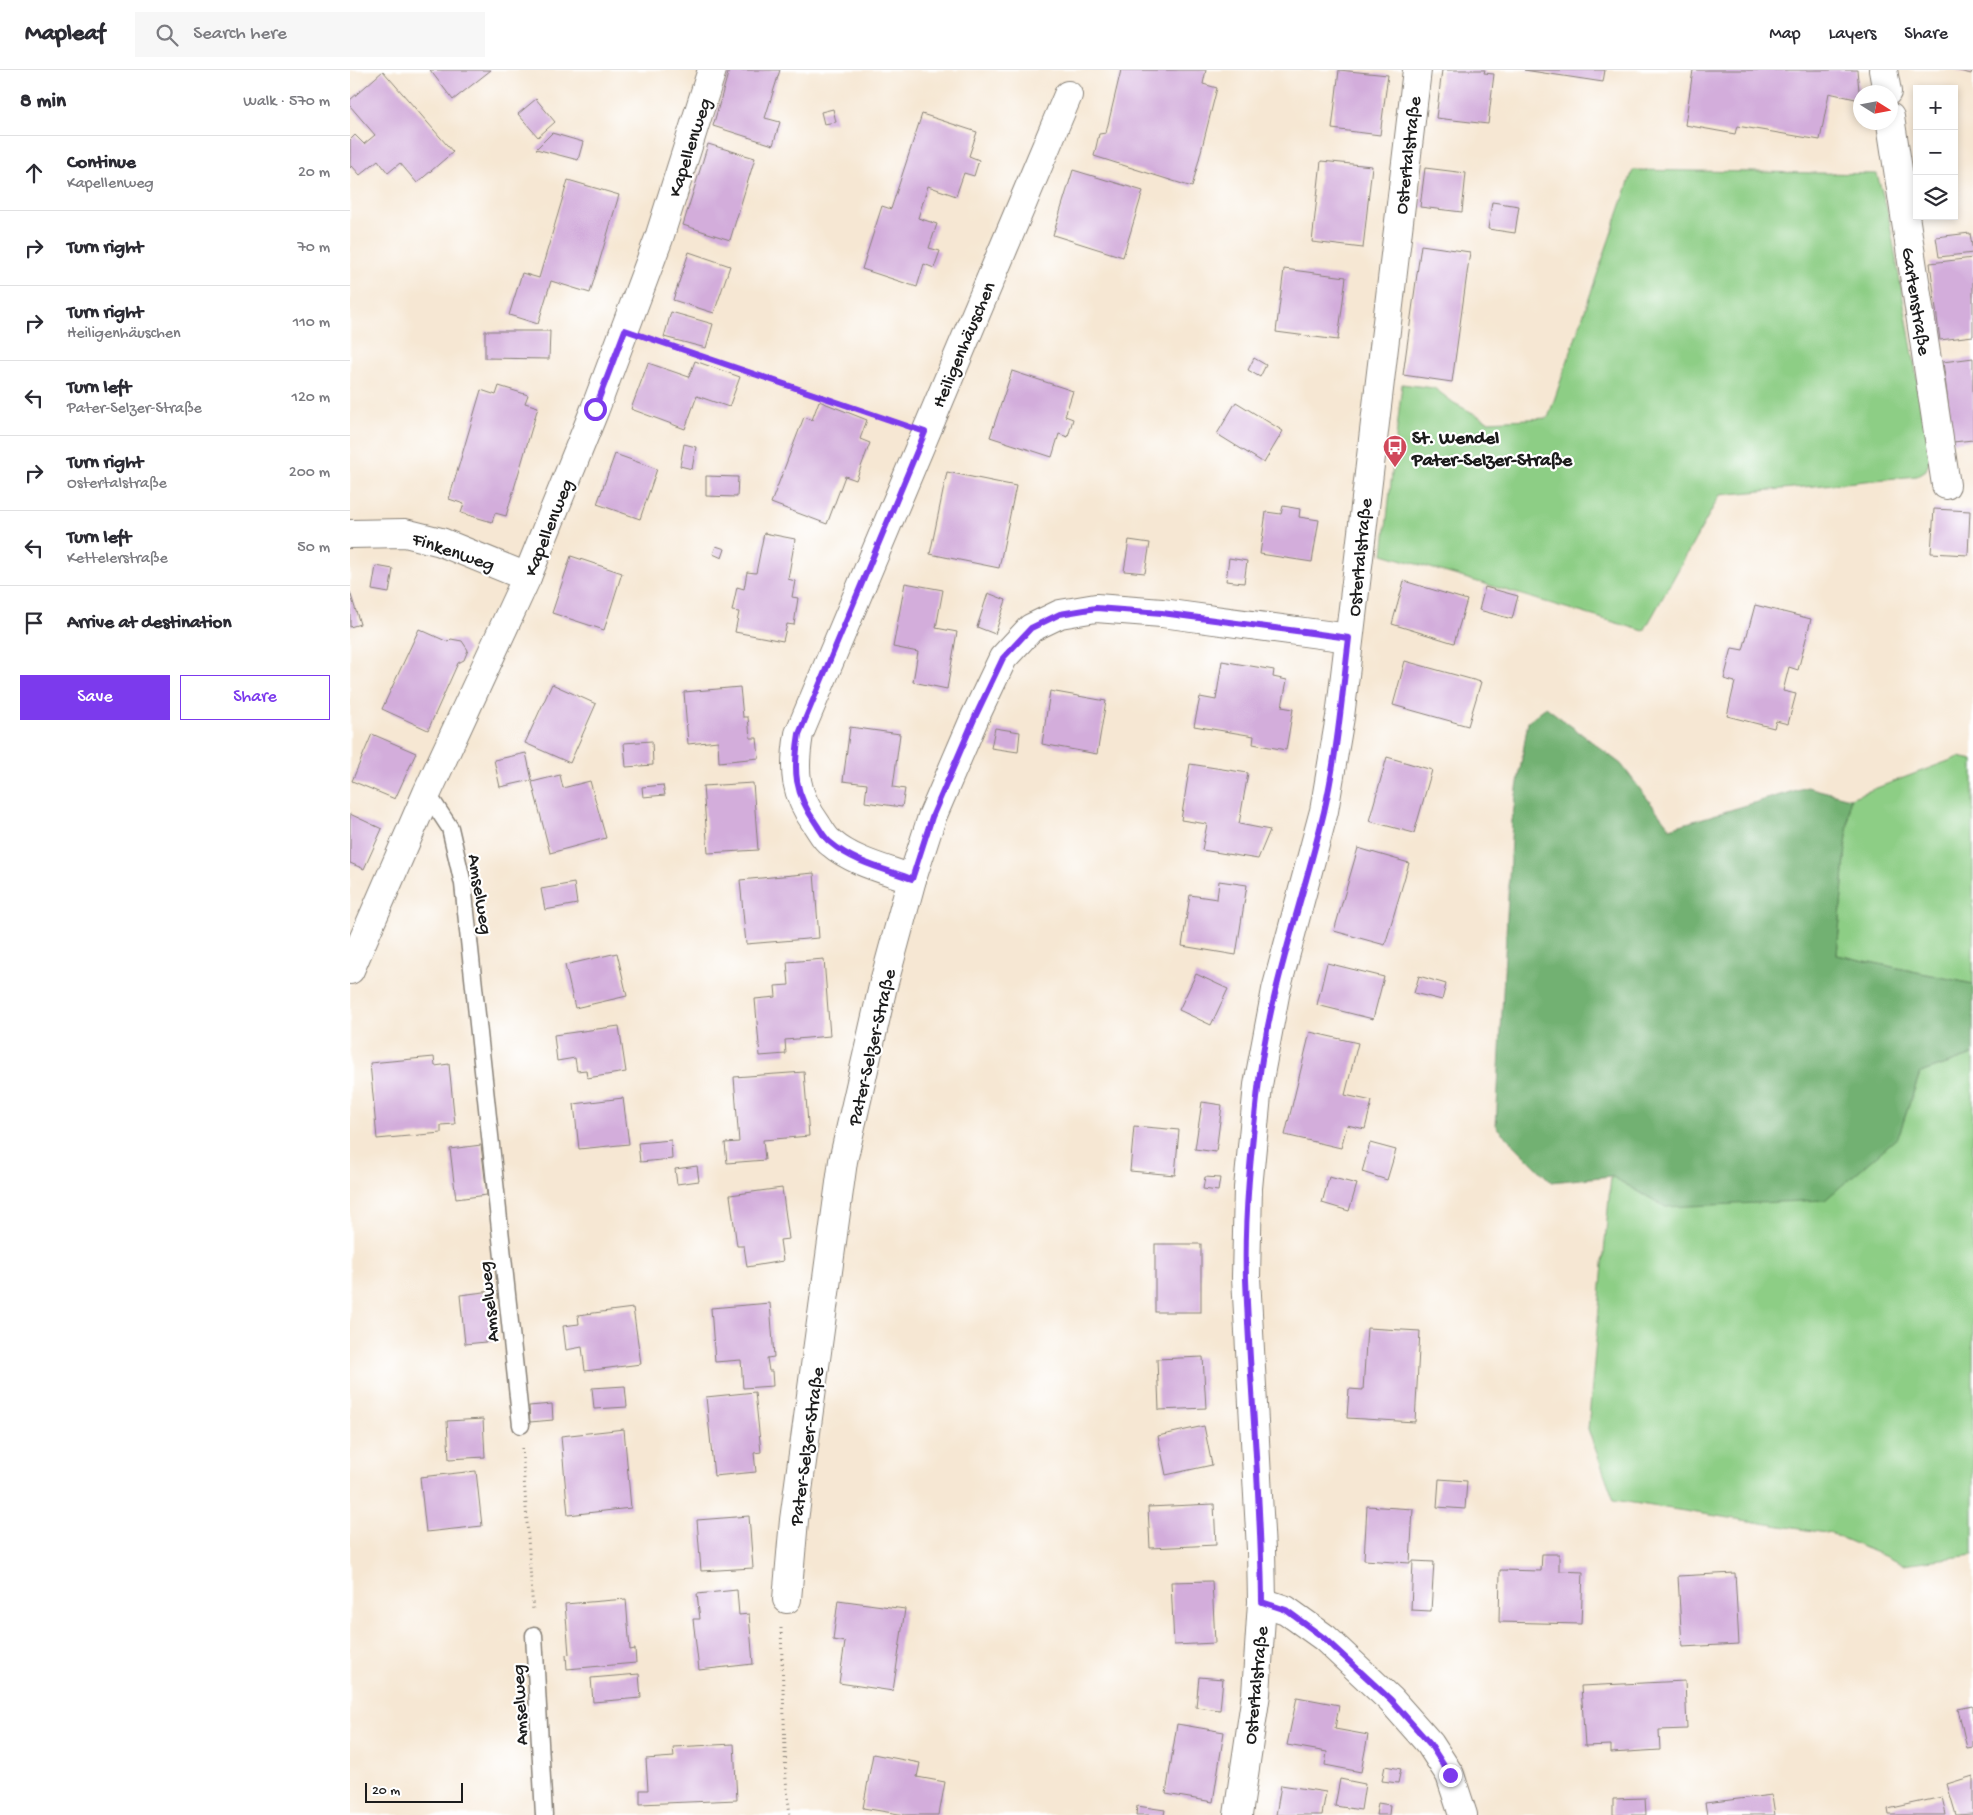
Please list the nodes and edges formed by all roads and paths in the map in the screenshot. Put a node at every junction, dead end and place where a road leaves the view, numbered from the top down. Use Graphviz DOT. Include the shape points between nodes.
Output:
graph roads {
  1 [pos="712,70"];
  2 [pos="1417,70"];
  3 [pos="1883,70"];
  4 [pos="1886,85"];
  5 [pos="1068,95"];
  6 [pos="1892,130"];
  7 [pos="625,330"];
  8 [pos="925,432"];
  9 [pos="1946,485"];
  10 [pos="350,534"];
  11 [pos="527,577"];
  12 [pos="1349,638"];
  13 [pos="428,794"];
  14 [pos="912,879"];
  15 [pos="350,970"];
  16 [pos="521,1425"];
  17 [pos="787,1600"];
  18 [pos="1262,1602"];
  19 [pos="534,1635"];
  20 [pos="544,1815"];
  21 [pos="790,1815"];
  22 [pos="1238,1815"];
  23 [pos="1463,1815"];
  1 -- 7 [label="street, Kapellenweg" via="659,238"];
  2 -- 12 [label="street, Ostertalstraße"];
  3 -- 4 [label="street"];
  5 -- 8 [label="street, Heiligenhäuschen"];
  6 -- 9 [label="street, Gartenstraße"];
  7 -- 8 [label="path"];
  7 -- 11 [label="street, Kapellenweg"];
  8 -- 14 [label="street, Heiligenhäuschen" via="799,734 795,761 796,786 809,814 830,843 861,861"];
  10 -- 11 [label="street, Finkenweg" via="405,533 441,542"];
  11 -- 13 [label="street, Kapellenweg"];
  12 -- 14 [label="street, Pater-Selzer-Straße" via="1162,613 1096,608 1060,614 1031,628 1003,658 975,717 932,817"];
  12 -- 18 [label="street, Ostertalstraße" via="1324,811 1276,990 1258,1085 1248,1188 1246,1277"];
  13 -- 15 [label="street, Kapellenweg"];
  13 -- 16 [label="lane, Amselweg" via="450,828 463,884"];
  14 -- 17 [label="street, Pater-Selzer-Straße" via="883,986 843,1161 794,1520"];
  16 -- 19 [label="path"];
  17 -- 21 [label="path" via="780,1615"];
  18 -- 22 [label="street, Ostertalstraße" via="1256,1694"];
  18 -- 23 [label="street" via="1286,1610 1324,1638 1391,1700 1430,1744 1450,1775"];
  19 -- 20 [label="lane, Amselweg"];
}
